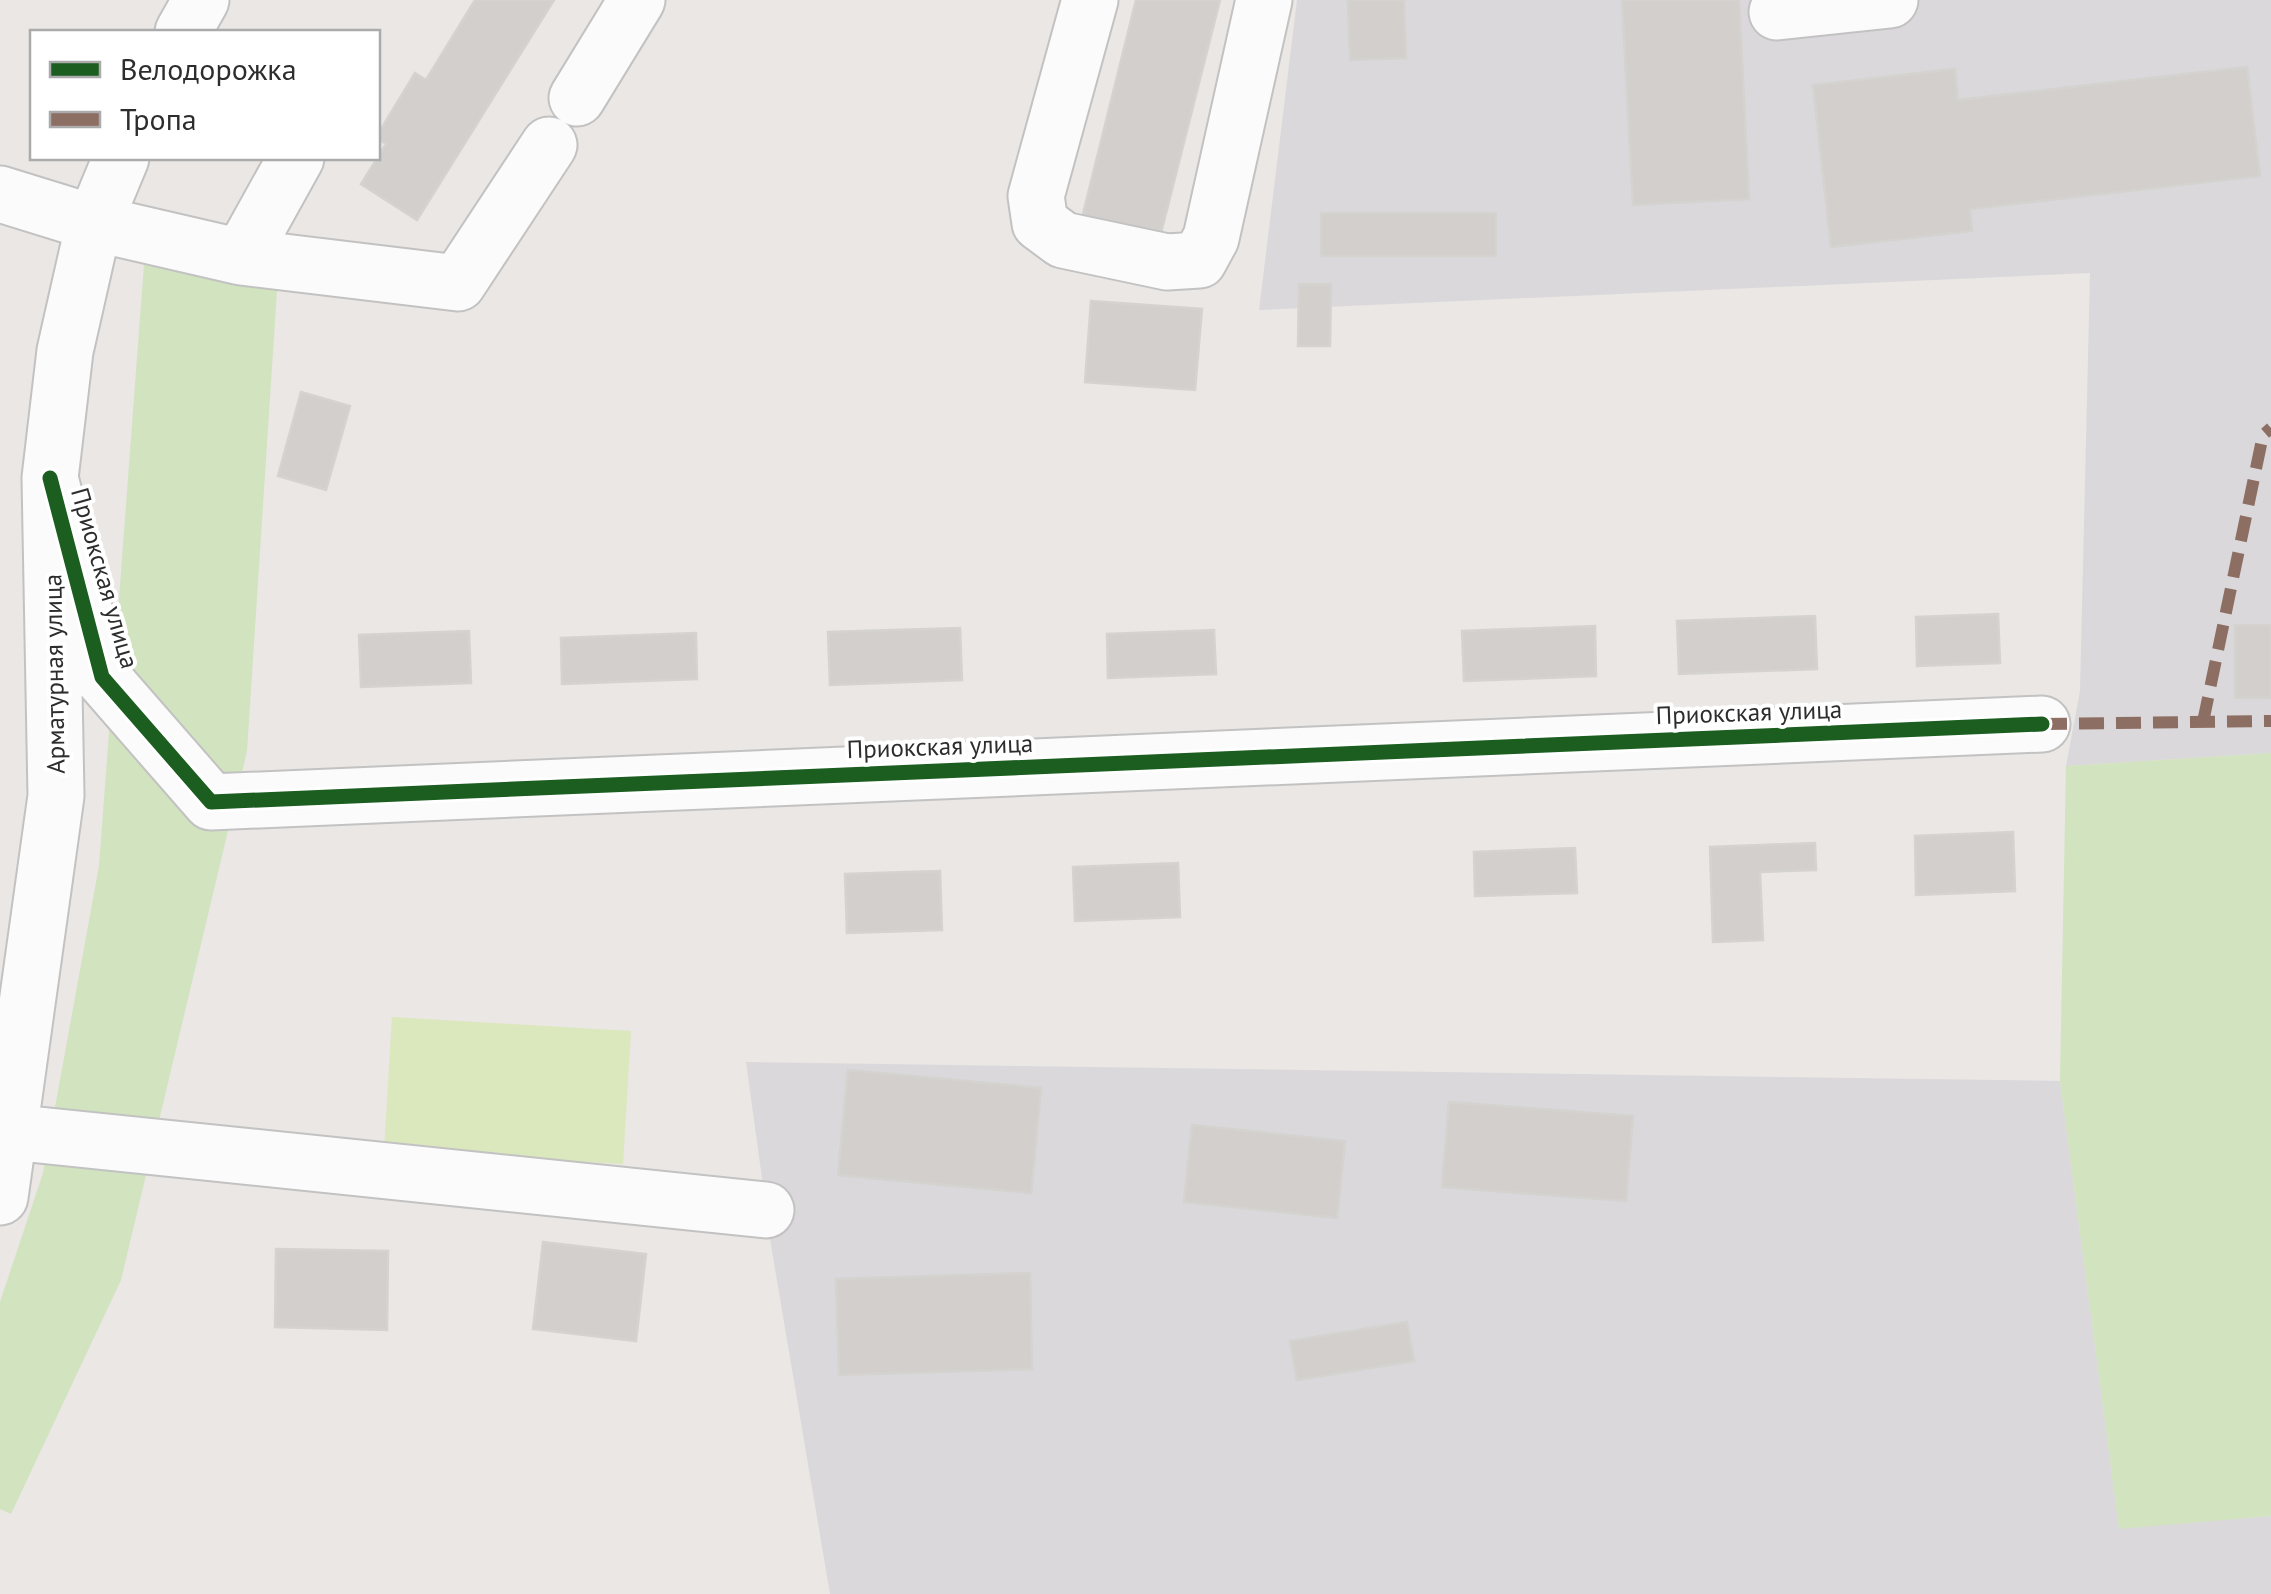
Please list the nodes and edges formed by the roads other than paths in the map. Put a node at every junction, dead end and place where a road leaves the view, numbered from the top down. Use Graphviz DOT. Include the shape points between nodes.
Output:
graph roads {
  1 [pos="201,0"];
  2 [pos="636,0"];
  3 [pos="1090,0"];
  4 [pos="1264,0"];
  5 [pos="1890,0"];
  6 [pos="1776,12"];
  7 [pos="184,30"];
  8 [pos="578,98"];
  9 [pos="548,144"];
  10 [pos="120,160"];
  11 [pos="295,160"];
  12 [pos="0,194"];
  13 [pos="94,223"];
  14 [pos="242,256"];
  15 [pos="50,478"];
  16 [pos="2042,724"];
  17 [pos="10,1132"];
  18 [pos="0,1197"];
  19 [pos="766,1210"];
  1 -- 7 [label="street"];
  2 -- 8 [label="street"];
  3 -- 4 [label="street" via="1036,196 1040,224 1063,240 1167,262 1199,260 1211,238"];
  5 -- 6 [label="street"];
  9 -- 14 [label="street" via="458,283"];
  10 -- 13 [label="street, Арматурная улица"];
  11 -- 14 [label="street"];
  12 -- 13 [label="street"];
  13 -- 14 [label="street"];
  13 -- 15 [label="street, Арматурная улица" via="64,351"];
  15 -- 16 [label="street, Приокская улица" via="102,678 211,802"];
  15 -- 17 [label="street, Арматурная улица" via="56,796"];
  17 -- 18 [label="street, Арматурная улица"];
  17 -- 19 [label="street"];
}
